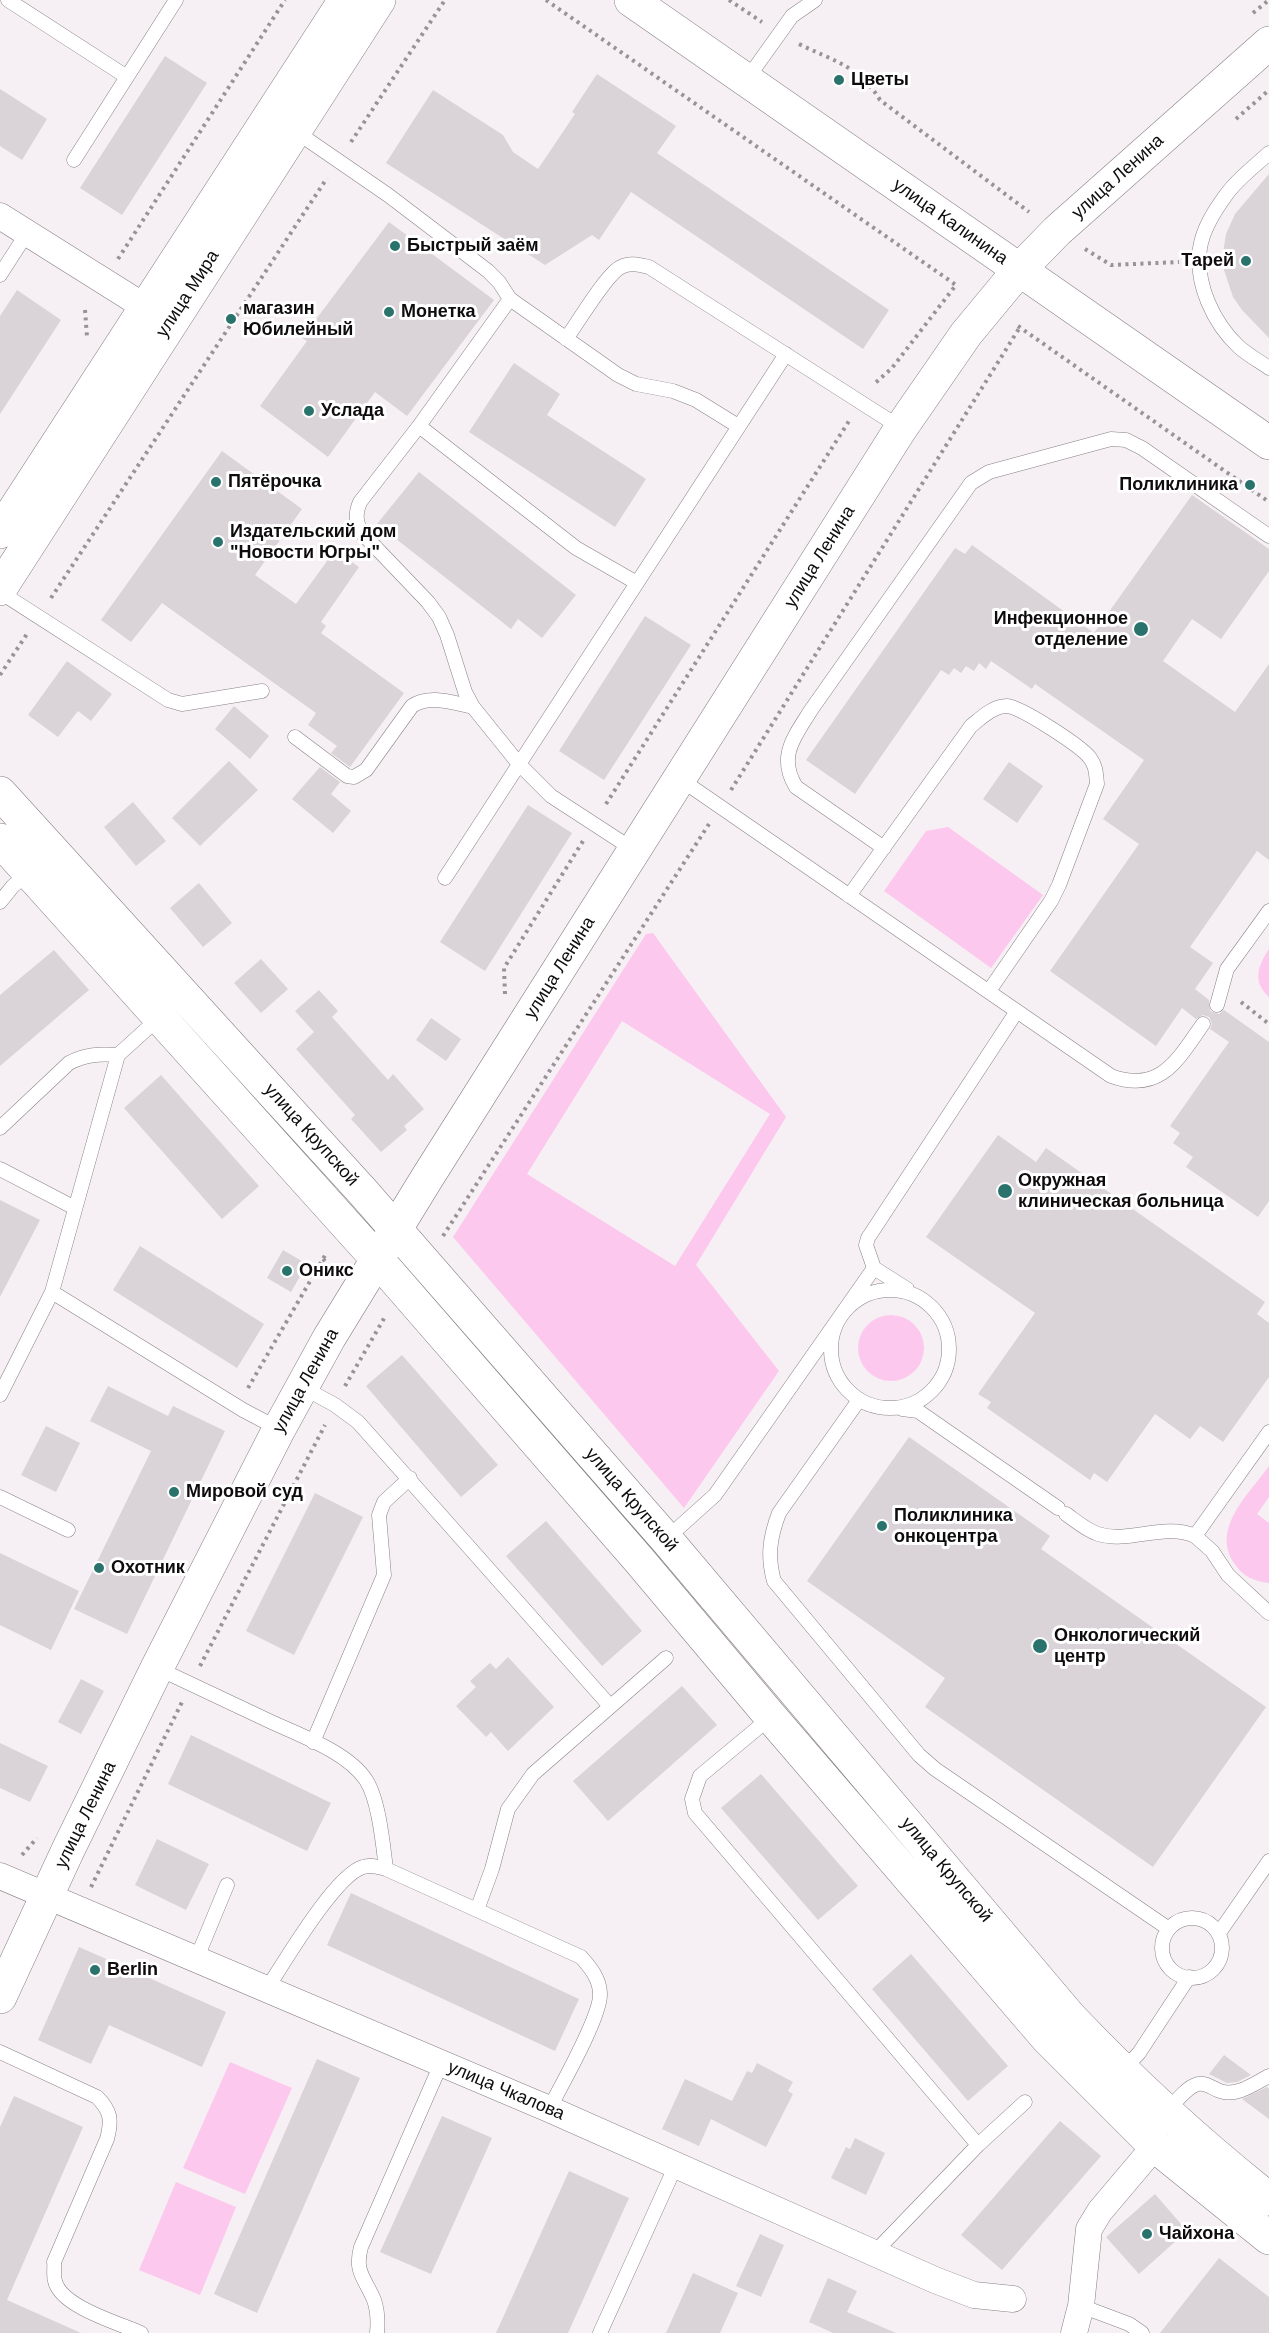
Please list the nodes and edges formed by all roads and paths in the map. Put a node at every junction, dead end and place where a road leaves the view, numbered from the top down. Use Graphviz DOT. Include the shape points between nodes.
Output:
graph roads {
  1 [pos="8,0"];
  2 [pos="176,0"];
  3 [pos="285,0"];
  4 [pos="345,0"];
  5 [pos="379,0"];
  6 [pos="445,0"];
  7 [pos="546,0"];
  8 [pos="631,0"];
  9 [pos="729,0"];
  10 [pos="815,0"];
  11 [pos="778,33"];
  12 [pos="1269,44"];
  13 [pos="127,77"];
  14 [pos="747,79"];
  15 [pos="295,131"];
  16 [pos="1269,153"];
  17 [pos="74,160"];
  18 [pos="339,161"];
  19 [pos="1029,212"];
  20 [pos="0,216"];
  21 [pos="27,233"];
  22 [pos="1084,250"];
  23 [pos="1201,260"];
  24 [pos="115,264"];
  25 [pos="1018,270"];
  26 [pos="0,275"];
  27 [pos="510,299"];
  28 [pos="157,315"];
  29 [pos="1015,324"];
  30 [pos="566,339"];
  31 [pos="786,354"];
  32 [pos="1269,368"];
  33 [pos="861,403"];
  34 [pos="419,426"];
  35 [pos="738,426"];
  36 [pos="901,428"];
  37 [pos="1269,443"];
  38 [pos="1269,502"];
  39 [pos="1,528"];
  40 [pos="1269,536"];
  41 [pos="637,583"];
  42 [pos="0,590"];
  43 [pos="38,617"];
  44 [pos="0,675"];
  45 [pos="262,691"];
  46 [pos="473,707"];
  47 [pos="295,737"];
  48 [pos="519,764"];
  49 [pos="680,779"];
  50 [pos="0,793"];
  51 [pos="594,823"];
  52 [pos="0,840"];
  53 [pos="884,848"];
  54 [pos="634,850"];
  55 [pos="29,873"];
  56 [pos="445,878"];
  57 [pos="849,896"];
  58 [pos="0,902"];
  59 [pos="1269,911"];
  60 [pos="1227,969"];
  61 [pos="988,991"];
  62 [pos="505,996"];
  63 [pos="1216,1005"];
  64 [pos="1017,1011"];
  65 [pos="160,1017"];
  66 [pos="1269,1023"];
  67 [pos="1203,1024"];
  68 [pos="118,1056"];
  69 [pos="0,1128"];
  70 [pos="0,1169"];
  71 [pos="75,1208"];
  72 [pos="395,1229"];
  73 [pos="377,1259"];
  74 [pos="874,1268"];
  75 [pos="52,1292"];
  76 [pos="919,1297"];
  77 [pos="387,1312"];
  78 [pos="841,1316"];
  79 [pos="936,1386"];
  80 [pos="302,1387"];
  81 [pos="0,1395"];
  82 [pos="859,1400"];
  83 [pos="335,1405"];
  84 [pos="885,1408"];
  85 [pos="918,1411"];
  86 [pos="279,1429"];
  87 [pos="1269,1432"];
  88 [pos="410,1478"];
  89 [pos="0,1497"];
  90 [pos="68,1530"];
  91 [pos="1195,1536"];
  92 [pos="666,1539"];
  93 [pos="1269,1613"];
  94 [pos="666,1658"];
  95 [pos="157,1668"];
  96 [pos="190,1684"];
  97 [pos="610,1707"];
  98 [pos="771,1717"];
  99 [pos="314,1742"];
  100 [pos="1269,1861"];
  101 [pos="102,1865"];
  102 [pos="386,1869"];
  103 [pos="0,1876"];
  104 [pos="227,1885"];
  105 [pos="47,1897"];
  106 [pos="477,1910"];
  107 [pos="1168,1929"];
  108 [pos="1219,1934"];
  109 [pos="196,1960"];
  110 [pos="1189,1977"];
  111 [pos="266,1990"];
  112 [pos="0,1996"];
  113 [pos="0,2052"];
  114 [pos="441,2064"];
  115 [pos="1269,2076"];
  116 [pos="1111,2081"];
  117 [pos="1025,2102"];
  118 [pos="549,2109"];
  119 [pos="1166,2127"];
  120 [pos="978,2145"];
  121 [pos="676,2165"];
  122 [pos="1269,2199"];
  123 [pos="1269,2238"];
  124 [pos="874,2253"];
  125 [pos="1012,2299"];
  126 [pos="1081,2306"];
  127 [pos="141,2333"];
  128 [pos="377,2333"];
  129 [pos="600,2333"];
  130 [pos="1074,2333"];
  131 [pos="1142,2333"];
  1 -- 13 [label="lane"];
  2 -- 13 [label="lane"];
  3 -- 24 [label="path"];
  4 -- 28 [label="main road, улица Мира"];
  5 -- 15 [label="main road, улица Мира"];
  6 -- 18 [label="path"];
  7 -- 33 [label="path" via="956,285"];
  8 -- 14 [label="main road, улица Калинина"];
  9 -- 11 [label="path"];
  10 -- 11 [label="lane" via="792,16"];
  11 -- 14 [label="lane"];
  11 -- 19 [label="path" via="838,60 872,85 880,100"];
  12 -- 25 [label="main road, улица Ленина"];
  13 -- 17 [label="lane"];
  14 -- 25 [label="main road, улица Калинина"];
  15 -- 18 [label="lane"];
  15 -- 28 [label="main road, улица Мира"];
  16 -- 23 [label="lane" via="1227,192 1210,219 1200,248"];
  18 -- 27 [label="lane" via="488,271"];
  18 -- 43 [label="path"];
  20 -- 21 [label="street"];
  21 -- 26 [label="lane"];
  21 -- 28 [label="street"];
  22 -- 23 [label="path" via="1111,265"];
  23 -- 32 [label="lane" via="1200,276 1207,300 1221,326 1239,347"];
  25 -- 36 [label="main road, улица Ленина" via="966,334"];
  25 -- 37 [label="main road, улица Калинина"];
  27 -- 30 [label="lane"];
  27 -- 34 [label="lane"];
  28 -- 39 [label="main road, улица Мира"];
  28 -- 42 [label="main road, улица Мира"];
  29 -- 38 [label="path"];
  30 -- 31 [label="lane" via="611,276 621,267 633,264 650,267"];
  30 -- 35 [label="lane" via="618,375 636,384 696,400"];
  31 -- 33 [label="lane"];
  31 -- 35 [label="lane"];
  33 -- 36 [label="lane"];
  33 -- 51 [label="path"];
  34 -- 41 [label="lane" via="576,548"];
  34 -- 46 [label="lane" via="360,502 357,522 361,532 439,617"];
  35 -- 41 [label="lane"];
  36 -- 49 [label="main road, улица Ленина"];
  40 -- 53 [label="lane" via="1142,447 1126,440 1111,439 989,472 971,483 790,744 786,762 796,787"];
  41 -- 48 [label="lane"];
  42 -- 43 [label="lane"];
  43 -- 44 [label="path"];
  43 -- 45 [label="lane" via="168,700 182,704"];
  46 -- 47 [label="lane" via="420,700 366,770 354,777 347,776"];
  46 -- 48 [label="lane"];
  48 -- 51 [label="lane" via="551,796"];
  48 -- 56 [label="lane"];
  49 -- 54 [label="main road, улица Ленина"];
  49 -- 57 [label="lane"];
  50 -- 72 [label="main road, улица Крупской"];
  51 -- 54 [label="lane"];
  51 -- 62 [label="path" via="504,968"];
  52 -- 55 [label="main road, улица Крупской"];
  53 -- 57 [label="lane"];
  53 -- 61 [label="lane" via="970,726 988,712 1006,706 1024,710 1088,755 1096,768 1097,784 1059,885"];
  54 -- 72 [label="main road, улица Ленина"];
  55 -- 58 [label="lane"];
  55 -- 65 [label="main road, улица Крупской"];
  57 -- 61 [label="lane"];
  59 -- 60 [label="lane"];
  60 -- 63 [label="lane"];
  60 -- 66 [label="path" via="1236,977 1240,1001"];
  61 -- 64 [label="lane"];
  64 -- 67 [label="lane" via="1111,1076 1137,1083 1172,1068"];
  64 -- 74 [label="lane" via="868,1238 866,1245"];
  65 -- 68 [label="lane"];
  65 -- 73 [label="main road, улица Крупской"];
  68 -- 69 [label="lane" via="92,1054 69,1063"];
  68 -- 71 [label="lane"];
  70 -- 71 [label="lane"];
  71 -- 75 [label="lane"];
  72 -- 73 [label="main road, улица Ленина"];
  72 -- 92 [label="main road, улица Крупской"];
  73 -- 80 [label="main road, улица Ленина"];
  73 -- 98 [label="main road, улица Крупской"];
  74 -- 76 [label="lane"];
  74 -- 78 [label="lane"];
  75 -- 81 [label="lane"];
  75 -- 86 [label="lane"];
  76 -- 78 [label="lane" via="905,1291 876,1291 850,1305"];
  76 -- 79 [label="lane" via="931,1306 947,1330 948,1359"];
  77 -- 83 [label="path"];
  78 -- 82 [label="lane" via="833,1330 832,1362 842,1383"];
  78 -- 92 [label="lane" via="715,1495"];
  79 -- 84 [label="lane" via="912,1404"];
  79 -- 85 [label="lane"];
  80 -- 83 [label="lane"];
  80 -- 86 [label="main road, улица Ленина"];
  82 -- 84 [label="lane"];
  82 -- 107 [label="lane" via="779,1513 769,1550 774,1581 934,1769"];
  83 -- 88 [label="lane" via="358,1422"];
  83 -- 96 [label="path"];
  84 -- 85 [label="lane"];
  85 -- 91 [label="lane" via="1098,1534 1177,1531"];
  86 -- 95 [label="main road, улица Ленина"];
  87 -- 91 [label="lane"];
  88 -- 97 [label="lane"];
  88 -- 99 [label="lane" via="384,1502 379,1515 384,1575"];
  89 -- 90 [label="lane"];
  91 -- 93 [label="lane" via="1212,1551 1228,1575"];
  92 -- 116 [label="main road, улица Крупской" via="1070,2017"];
  94 -- 97 [label="lane"];
  95 -- 96 [label="lane"];
  95 -- 105 [label="main road, улица Ленина"];
  96 -- 99 [label="lane"];
  96 -- 101 [label="path"];
  97 -- 106 [label="lane" via="533,1774 518,1793 508,1809"];
  98 -- 116 [label="main road, улица Крупской" via="1047,2038"];
  98 -- 120 [label="lane" via="700,1776 692,1799 695,1813"];
  99 -- 102 [label="lane" via="358,1768 368,1782 380,1822"];
  100 -- 108 [label="lane"];
  102 -- 106 [label="lane"];
  102 -- 111 [label="lane" via="361,1867 347,1877 324,1903"];
  103 -- 105 [label="street, улица Чкалова"];
  104 -- 109 [label="lane"];
  105 -- 109 [label="street, улица Чкалова"];
  105 -- 112 [label="main road, улица Ленина"];
  106 -- 118 [label="lane" via="581,1957 593,1970 600,1993 596,2014"];
  107 -- 108 [label="lane" via="1192,1917 1205,1920"];
  107 -- 110 [label="lane" via="1163,1956 1176,1973"];
  108 -- 110 [label="lane" via="1222,1952 1217,1965 1202,1976"];
  109 -- 111 [label="street, улица Чкалова"];
  110 -- 116 [label="lane" via="1147,2042"];
  111 -- 114 [label="street, улица Чкалова"];
  113 -- 127 [label="lane" via="97,2097 107,2107 112,2122 107,2139 54,2262 55,2282 66,2297 82,2308"];
  114 -- 118 [label="street, улица Чкалова"];
  114 -- 128 [label="lane" via="357,2260 375,2301"];
  115 -- 119 [label="lane" via="1234,2092 1198,2084 1192,2087"];
  116 -- 119 [label="main road, улица Крупской"];
  117 -- 120 [label="lane"];
  118 -- 121 [label="street, улица Чкалова"];
  119 -- 122 [label="main road, улица Крупской"];
  119 -- 123 [label="main road, улица Крупской"];
  119 -- 126 [label="street" via="1089,2229"];
  120 -- 124 [label="lane"];
  121 -- 124 [label="street, улица Чкалова"];
  121 -- 129 [label="lane"];
  124 -- 125 [label="street, улица Чкалова" via="974,2295"];
  126 -- 130 [label="street"];
  126 -- 131 [label="lane"];
}
